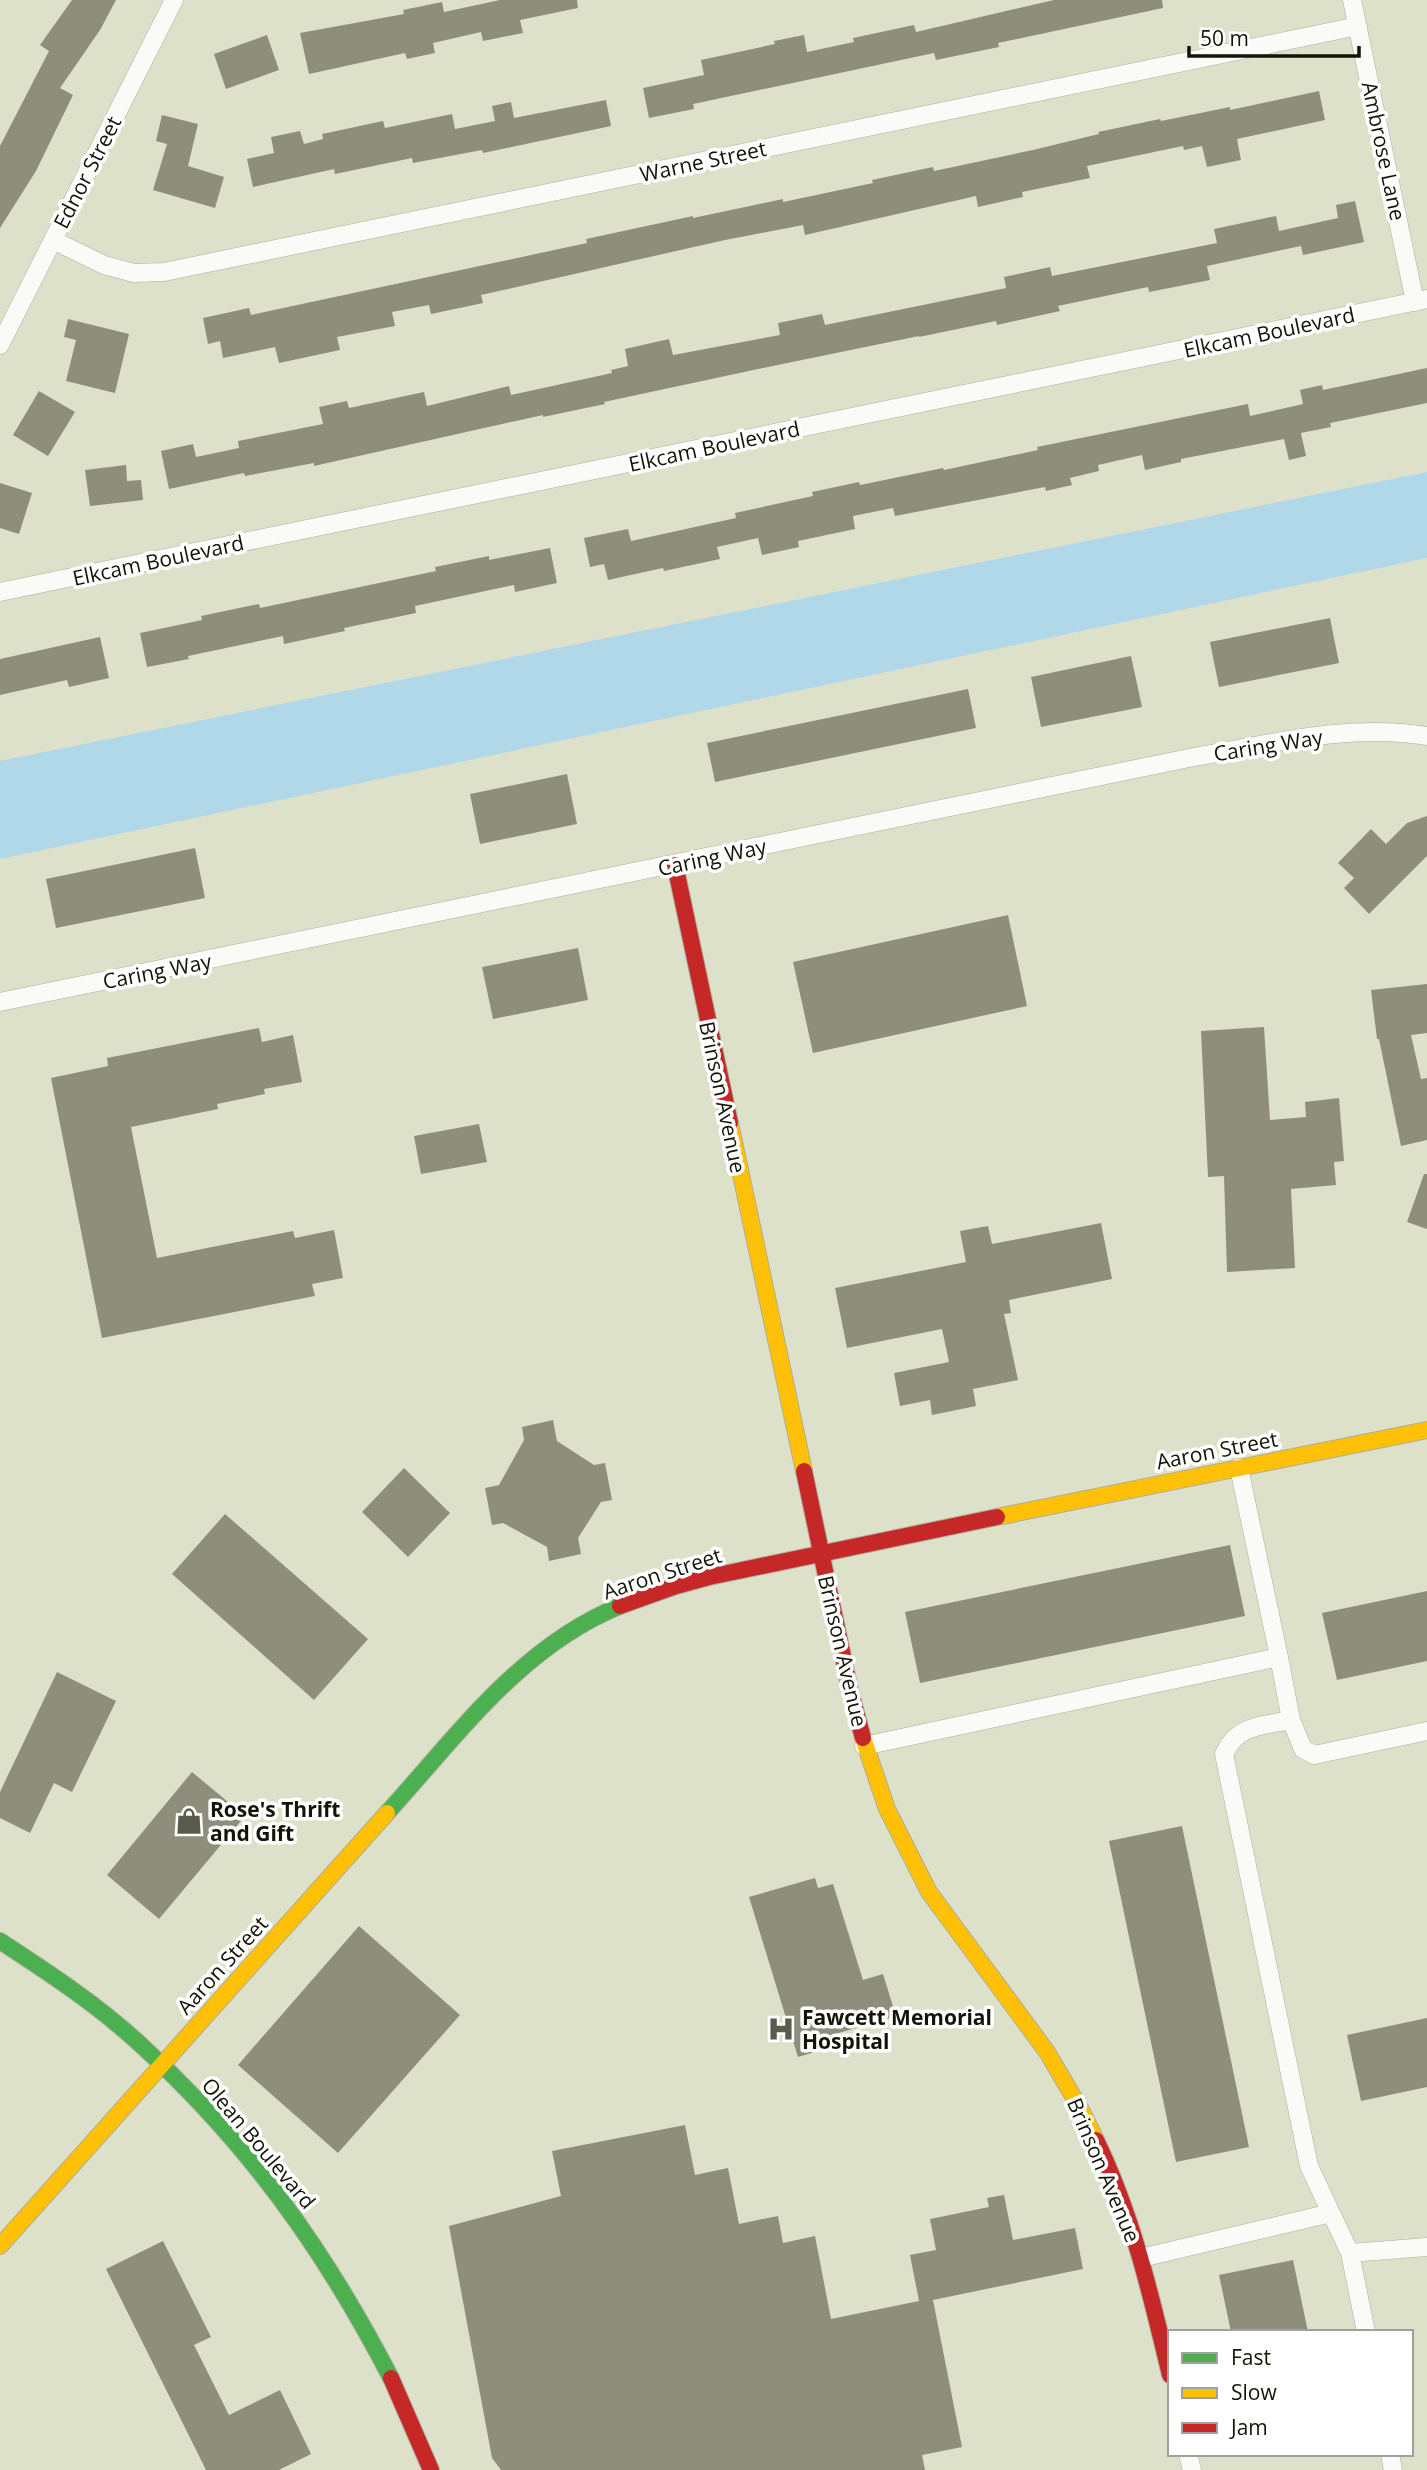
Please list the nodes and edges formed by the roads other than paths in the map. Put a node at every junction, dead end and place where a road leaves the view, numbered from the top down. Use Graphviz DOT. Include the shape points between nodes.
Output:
graph roads {
  1 [pos="174,0"];
  2 [pos="1352,0"];
  3 [pos="1358,26"];
  4 [pos="53,240"];
  5 [pos="1421,300"];
  6 [pos="0,345"];
  7 [pos="0,592"];
  8 [pos="1427,736"];
  9 [pos="675,865"];
  10 [pos="0,1002"];
  11 [pos="1427,1430"];
  12 [pos="1239,1468"];
  13 [pos="821,1554"];
  14 [pos="1279,1657"];
  15 [pos="1291,1720"];
  16 [pos="1427,1731"];
  17 [pos="864,1745"];
  18 [pos="0,1941"];
  19 [pos="161,2064"];
  20 [pos="1331,2213"];
  21 [pos="0,2246"];
  22 [pos="1427,2247"];
  23 [pos="1350,2253"];
  24 [pos="1141,2258"];
  25 [pos="1366,2330"];
  26 [pos="1168,2367"];
  27 [pos="431,2470"];
  1 -- 4 [label="street, Ednor Street"];
  2 -- 3 [label="street, Ambrose Lane"];
  3 -- 4 [label="street, Warne Street" via="163,272 134,273 104,265"];
  3 -- 5 [label="street, Ambrose Lane"];
  4 -- 6 [label="street, Ednor Street"];
  5 -- 7 [label="street, Elkcam Boulevard"];
  8 -- 9 [label="street, Caring Way" via="1308,737"];
  9 -- 10 [label="street, Caring Way"];
  9 -- 13 [label="street, Brinson Avenue"];
  11 -- 12 [label="street, Aaron Street"];
  12 -- 13 [label="street, Aaron Street"];
  12 -- 14 [label="street"];
  13 -- 17 [label="street, Brinson Avenue"];
  13 -- 19 [label="street, Aaron Street" via="646,1595 583,1623 527,1662"];
  14 -- 15 [label="street"];
  14 -- 17 [label="street"];
  15 -- 16 [label="street" via="1303,1749 1314,1755"];
  15 -- 20 [label="street" via="1242,1730 1224,1754 1309,2166"];
  17 -- 24 [label="street, Brinson Avenue" via="887,1812 925,1885 1059,2072 1088,2124"];
  18 -- 19 [label="street, Olean Boulevard" via="76,1993"];
  19 -- 21 [label="street, Aaron Street"];
  19 -- 27 [label="street, Olean Boulevard" via="238,2145 306,2232 383,2359"];
  20 -- 23 [label="street"];
  20 -- 24 [label="street"];
  22 -- 23 [label="street"];
  23 -- 25 [label="street"];
  24 -- 26 [label="street, Brinson Avenue"];
}
